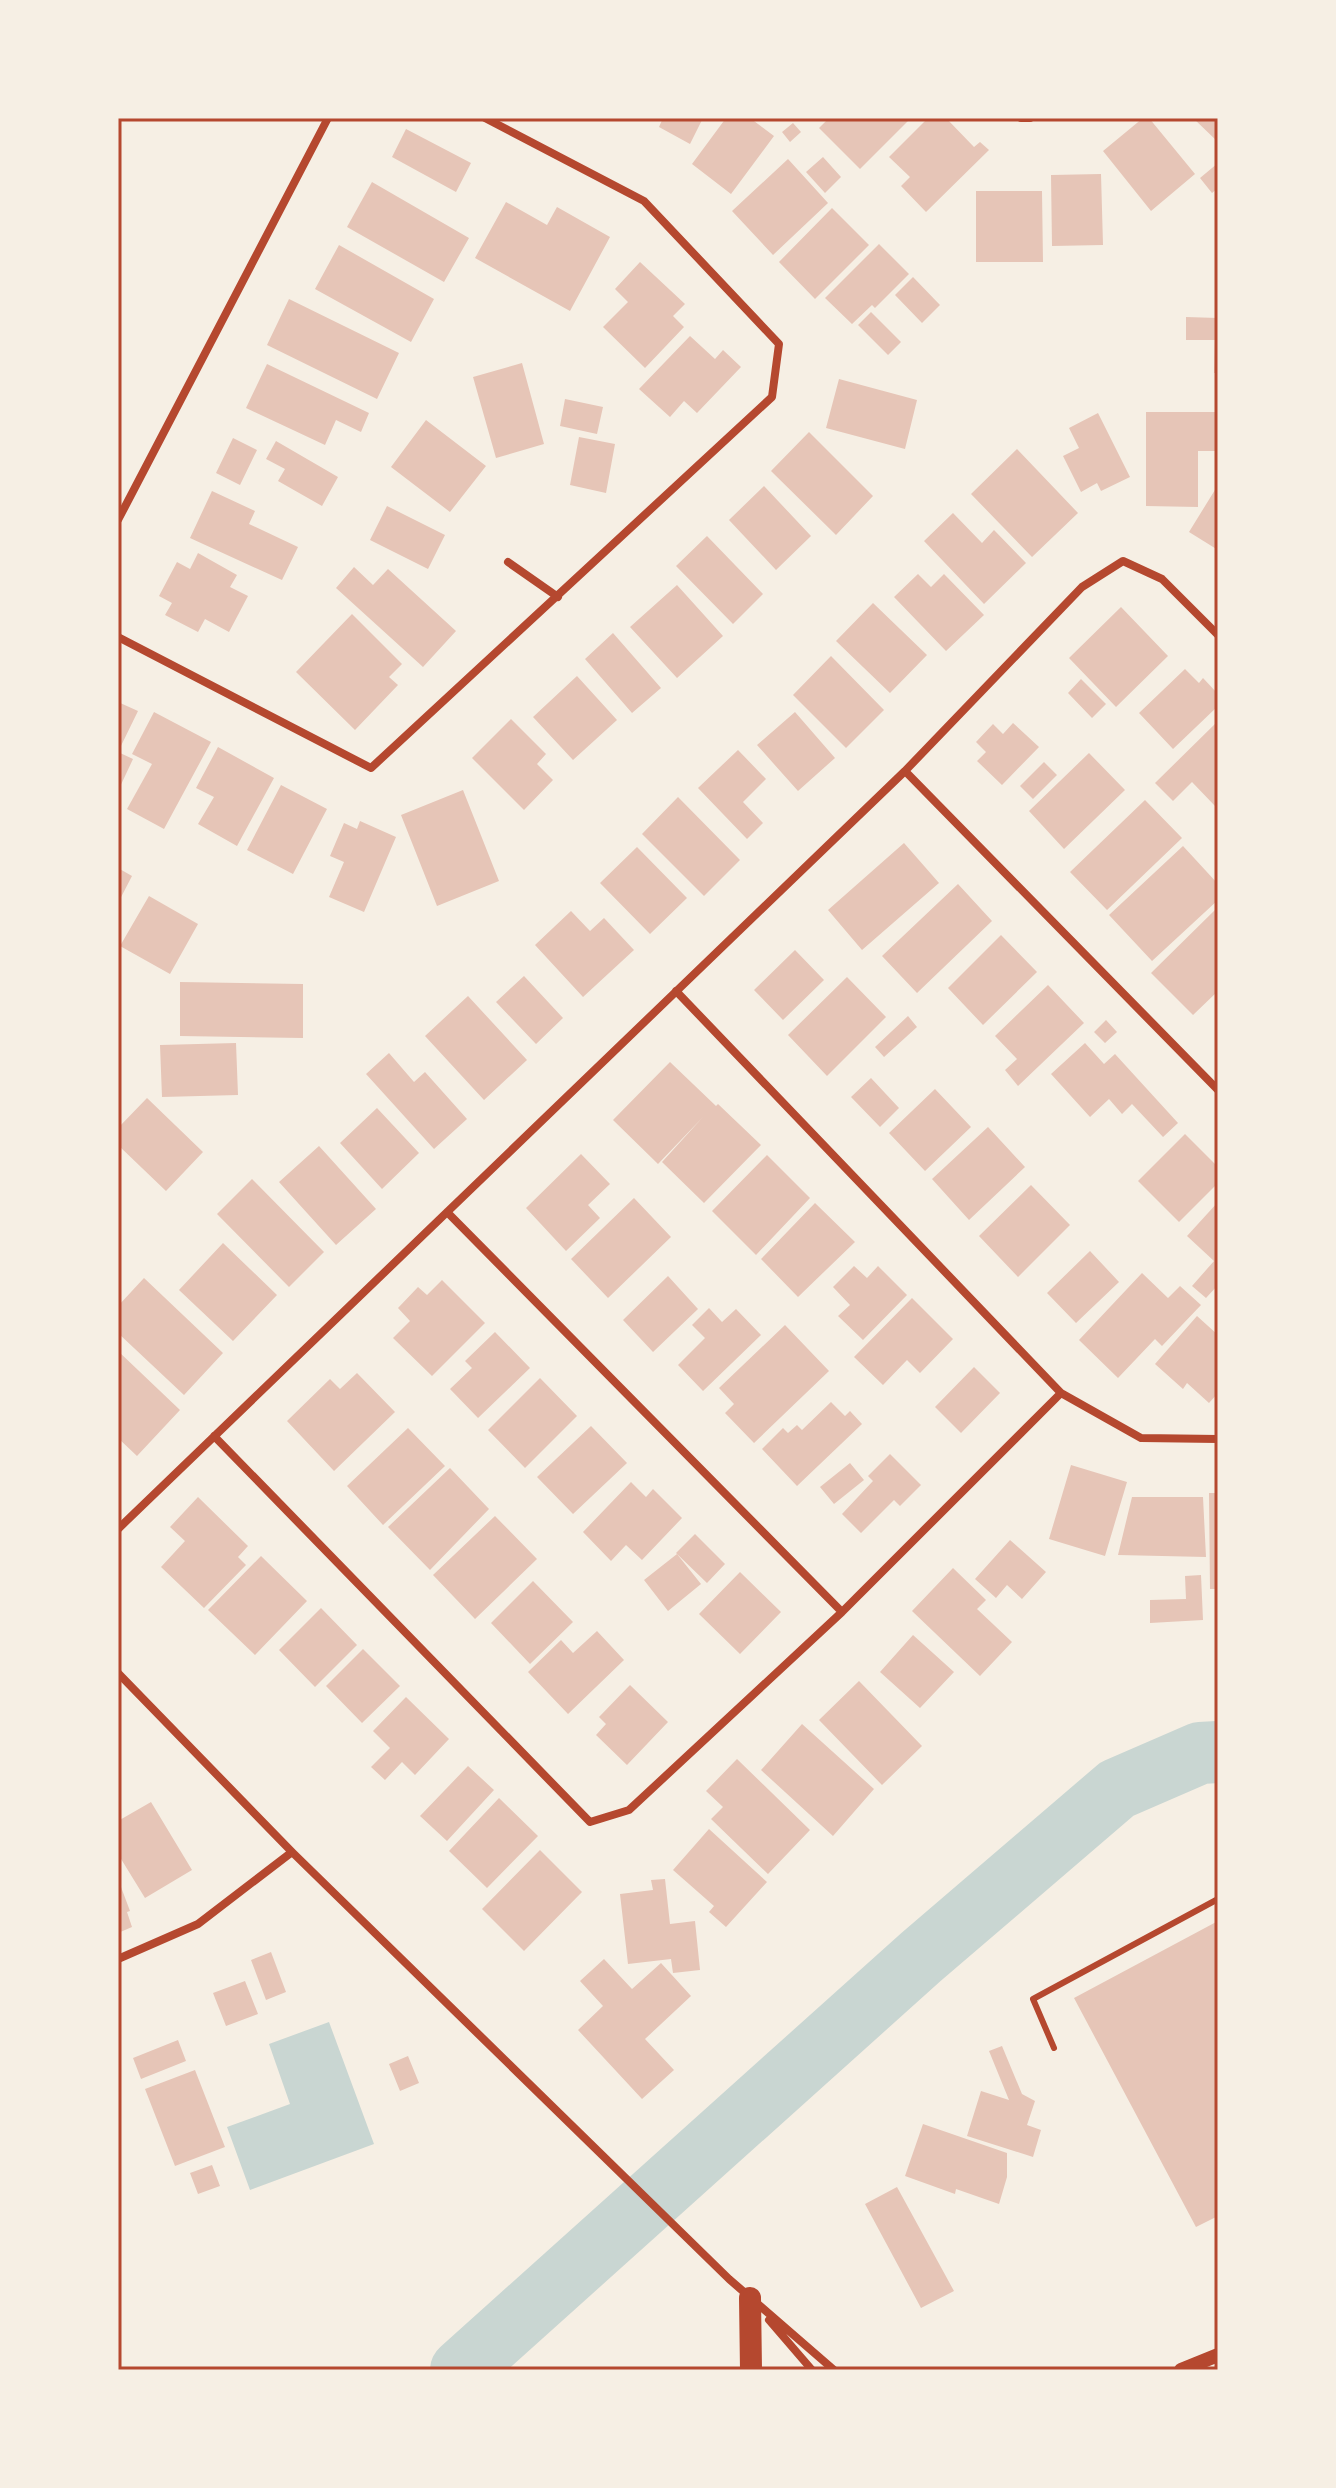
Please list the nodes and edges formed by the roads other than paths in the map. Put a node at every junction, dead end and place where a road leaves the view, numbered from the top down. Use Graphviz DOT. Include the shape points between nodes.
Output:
graph roads {
  1 [pos="328,118"];
  2 [pos="485,118"];
  3 [pos="1021,118"];
  4 [pos="1030,118"];
  5 [pos="118,520"];
  6 [pos="508,562"];
  7 [pos="558,597"];
  8 [pos="1218,635"];
  9 [pos="118,637"];
  10 [pos="905,771"];
  11 [pos="676,991"];
  12 [pos="1218,1090"];
  13 [pos="447,1212"];
  14 [pos="1061,1393"];
  15 [pos="214,1436"];
  16 [pos="1218,1439"];
  17 [pos="118,1529"];
  18 [pos="842,1612"];
  19 [pos="118,1673"];
  20 [pos="292,1852"];
  21 [pos="1218,1899"];
  22 [pos="118,1959"];
  23 [pos="1054,2048"];
  24 [pos="750,2298"];
  25 [pos="1218,2355"];
  26 [pos="751,2370"];
  27 [pos="812,2370"];
  28 [pos="834,2370"];
  29 [pos="1181,2370"];
  1 -- 5 [label="street"];
  2 -- 7 [label="street" via="644,201 779,344 772,397"];
  3 -- 4 [label="street"];
  6 -- 7 [label="street"];
  7 -- 9 [label="street" via="371,768"];
  8 -- 10 [label="street" via="1162,579 1123,561 1082,587"];
  10 -- 11 [label="street"];
  10 -- 12 [label="street"];
  11 -- 13 [label="street"];
  11 -- 14 [label="street"];
  13 -- 15 [label="street"];
  13 -- 18 [label="street"];
  14 -- 16 [label="street" via="1141,1438"];
  14 -- 18 [label="street"];
  15 -- 17 [label="street"];
  15 -- 18 [label="street" via="590,1822 629,1810"];
  19 -- 20 [label="street"];
  20 -- 22 [label="street" via="198,1924"];
  20 -- 24 [label="street"];
  21 -- 23 [label="lane" via="1033,1999"];
  24 -- 26 [label="highway"];
  24 -- 27 [label="street"];
  24 -- 28 [label="street"];
  25 -- 29 [label="street"];
}
